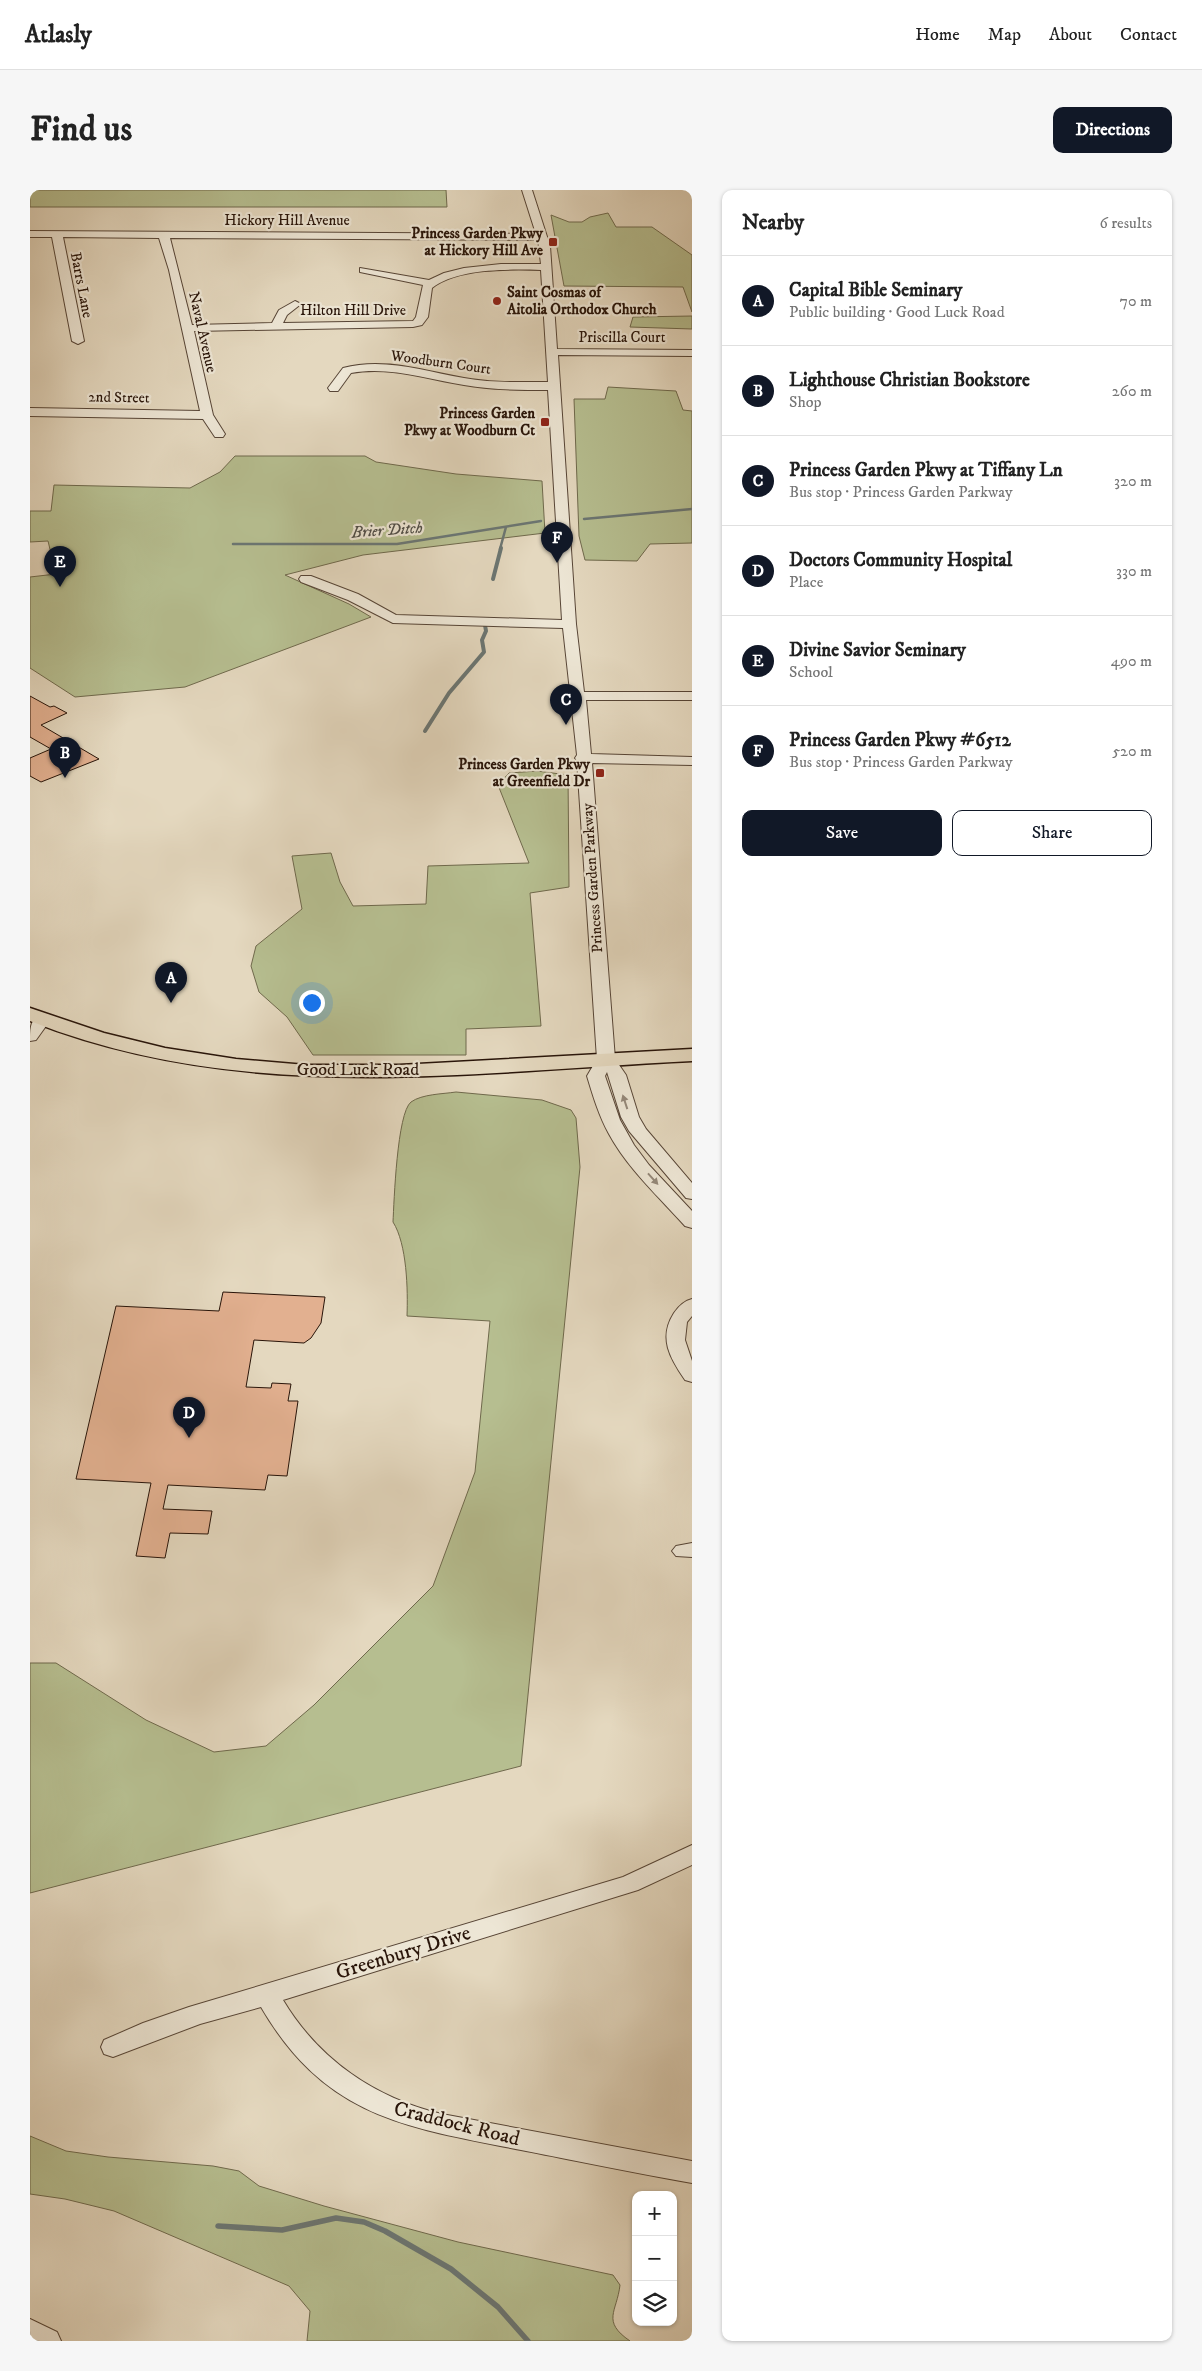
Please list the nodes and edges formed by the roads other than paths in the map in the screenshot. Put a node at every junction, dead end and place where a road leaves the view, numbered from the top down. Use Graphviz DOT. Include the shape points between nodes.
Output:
graph roads {
  1 [pos="527,190"];
  2 [pos="30,234"];
  3 [pos="57,234"];
  4 [pos="163,234"];
  5 [pos="543,237"];
  6 [pos="545,267"];
  7 [pos="364,270"];
  8 [pos="429,283"];
  9 [pos="295,304"];
  10 [pos="277,325"];
  11 [pos="188,328"];
  12 [pos="78,341"];
  13 [pos="552,352"];
  14 [pos="692,353"];
  15 [pos="554,386"];
  16 [pos="334,388"];
  17 [pos="30,412"];
  18 [pos="208,415"];
  19 [pos="219,434"];
  20 [pos="306,579"];
  21 [pos="569,624"];
  22 [pos="578,696"];
  23 [pos="692,696"];
  24 [pos="582,758"];
  25 [pos="692,761"];
  26 [pos="37,1016"];
  27 [pos="30,1036"];
  28 [pos="692,1055"];
  29 [pos="606,1059"];
  30 [pos="692,1194"];
  31 [pos="692,1222"];
  32 [pos="692,1305"];
  33 [pos="692,1376"];
  34 [pos="692,1854"];
  35 [pos="267,1995"];
  36 [pos="113,2047"];
  37 [pos="692,2172"];
  38 [pos="30,2331"];
  39 [pos="47,2341"];
  1 -- 5 [label="street, Princess Garden Parkway"];
  2 -- 3 [label="street, Hickory Hill Avenue"];
  3 -- 4 [label="street, Hickory Hill Avenue"];
  3 -- 12 [label="street, Barrs Lane"];
  4 -- 5 [label="street, Hickory Hill Avenue"];
  4 -- 11 [label="street, Naval Avenue"];
  5 -- 6 [label="street, Princess Garden Parkway"];
  6 -- 8 [label="street" via="480,269"];
  6 -- 13 [label="street, Princess Garden Parkway"];
  7 -- 8 [label="street"];
  8 -- 10 [label="street, Hilton Hill Drive" via="425,290 422,317 417,324"];
  9 -- 10 [label="street" via="281,314"];
  10 -- 11 [label="street, Hilton Hill Drive"];
  11 -- 18 [label="street, Naval Avenue"];
  13 -- 14 [label="street, Priscilla Court"];
  13 -- 15 [label="street, Princess Garden Parkway"];
  15 -- 16 [label="street, Woodburn Court" via="482,384 411,370 374,368 347,370"];
  15 -- 21 [label="street, Princess Garden Parkway"];
  17 -- 18 [label="street, 2nd Street"];
  18 -- 19 [label="street, Naval Avenue"];
  20 -- 21 [label="street" via="353,597 393,619"];
  21 -- 22 [label="street, Princess Garden Parkway"];
  22 -- 23 [label="street"];
  22 -- 24 [label="street, Princess Garden Parkway"];
  24 -- 25 [label="street"];
  24 -- 29 [label="street, Princess Garden Parkway"];
  26 -- 27 [label="street"];
  26 -- 29 [label="main road, Good Luck Road" via="107,1040 155,1052 308,1071 405,1070"];
  28 -- 29 [label="main road, Good Luck Road"];
  30 -- 29 [label="street, one-way" via="638,1131 630,1117 617,1075"];
  29 -- 31 [label="street, one-way" via="596,1076 617,1133 643,1168"];
  32 -- 33 [label="street" via="678,1324 674,1343"];
  34 -- 35 [label="street, Greenbury Drive" via="630,1884"];
  35 -- 36 [label="street, Greenbury Drive" via="198,2014"];
  35 -- 37 [label="street, Craddock Road" via="277,2014 310,2054 335,2077 369,2099 397,2111 452,2125"];
  38 -- 39 [label="street"];
}
